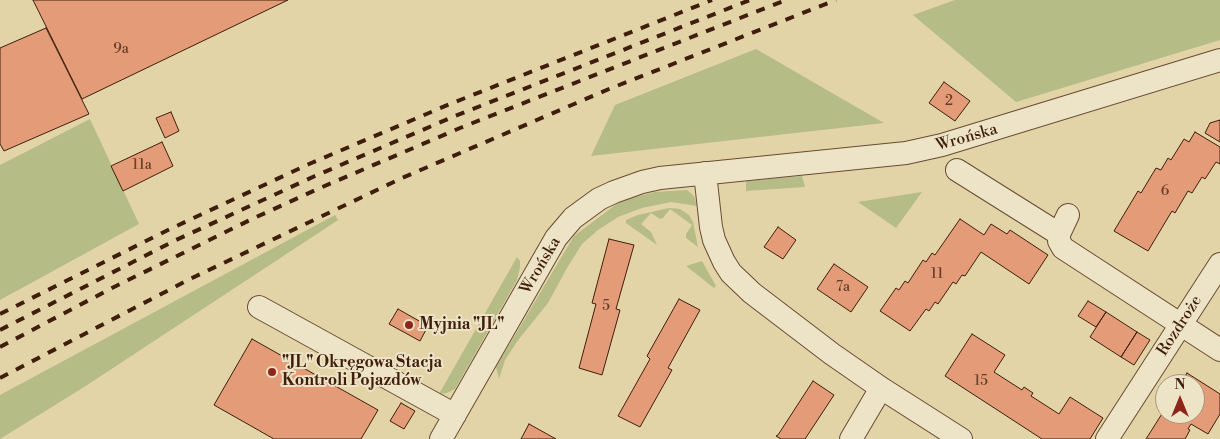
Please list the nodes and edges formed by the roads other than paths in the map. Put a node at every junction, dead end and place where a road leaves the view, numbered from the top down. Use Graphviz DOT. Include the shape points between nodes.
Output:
graph roads {
  1 [pos="1220,60"];
  2 [pos="957,170"];
  3 [pos="705,173"];
  4 [pos="1220,264"];
  5 [pos="259,307"];
  6 [pos="1180,325"];
  7 [pos="1220,350"];
  8 [pos="881,388"];
  9 [pos="455,415"];
  10 [pos="441,439"];
  11 [pos="851,439"];
  12 [pos="961,439"];
  13 [pos="1107,439"];
  1 -- 3 [label="street, Wrońska" via="942,145 906,153"];
  2 -- 6 [label="street" via="1063,225 1059,241 1063,248"];
  3 -- 8 [label="street" via="714,240 731,273 752,293"];
  3 -- 9 [label="street, Wrońska" via="660,178 626,187 599,199 573,218 550,248"];
  4 -- 6 [label="street, Rozdroże"];
  5 -- 9 [label="street"];
  6 -- 7 [label="street"];
  6 -- 13 [label="street, Rozdroże"];
  8 -- 11 [label="street"];
  8 -- 12 [label="street"];
  9 -- 10 [label="street, Wrońska"];
}
